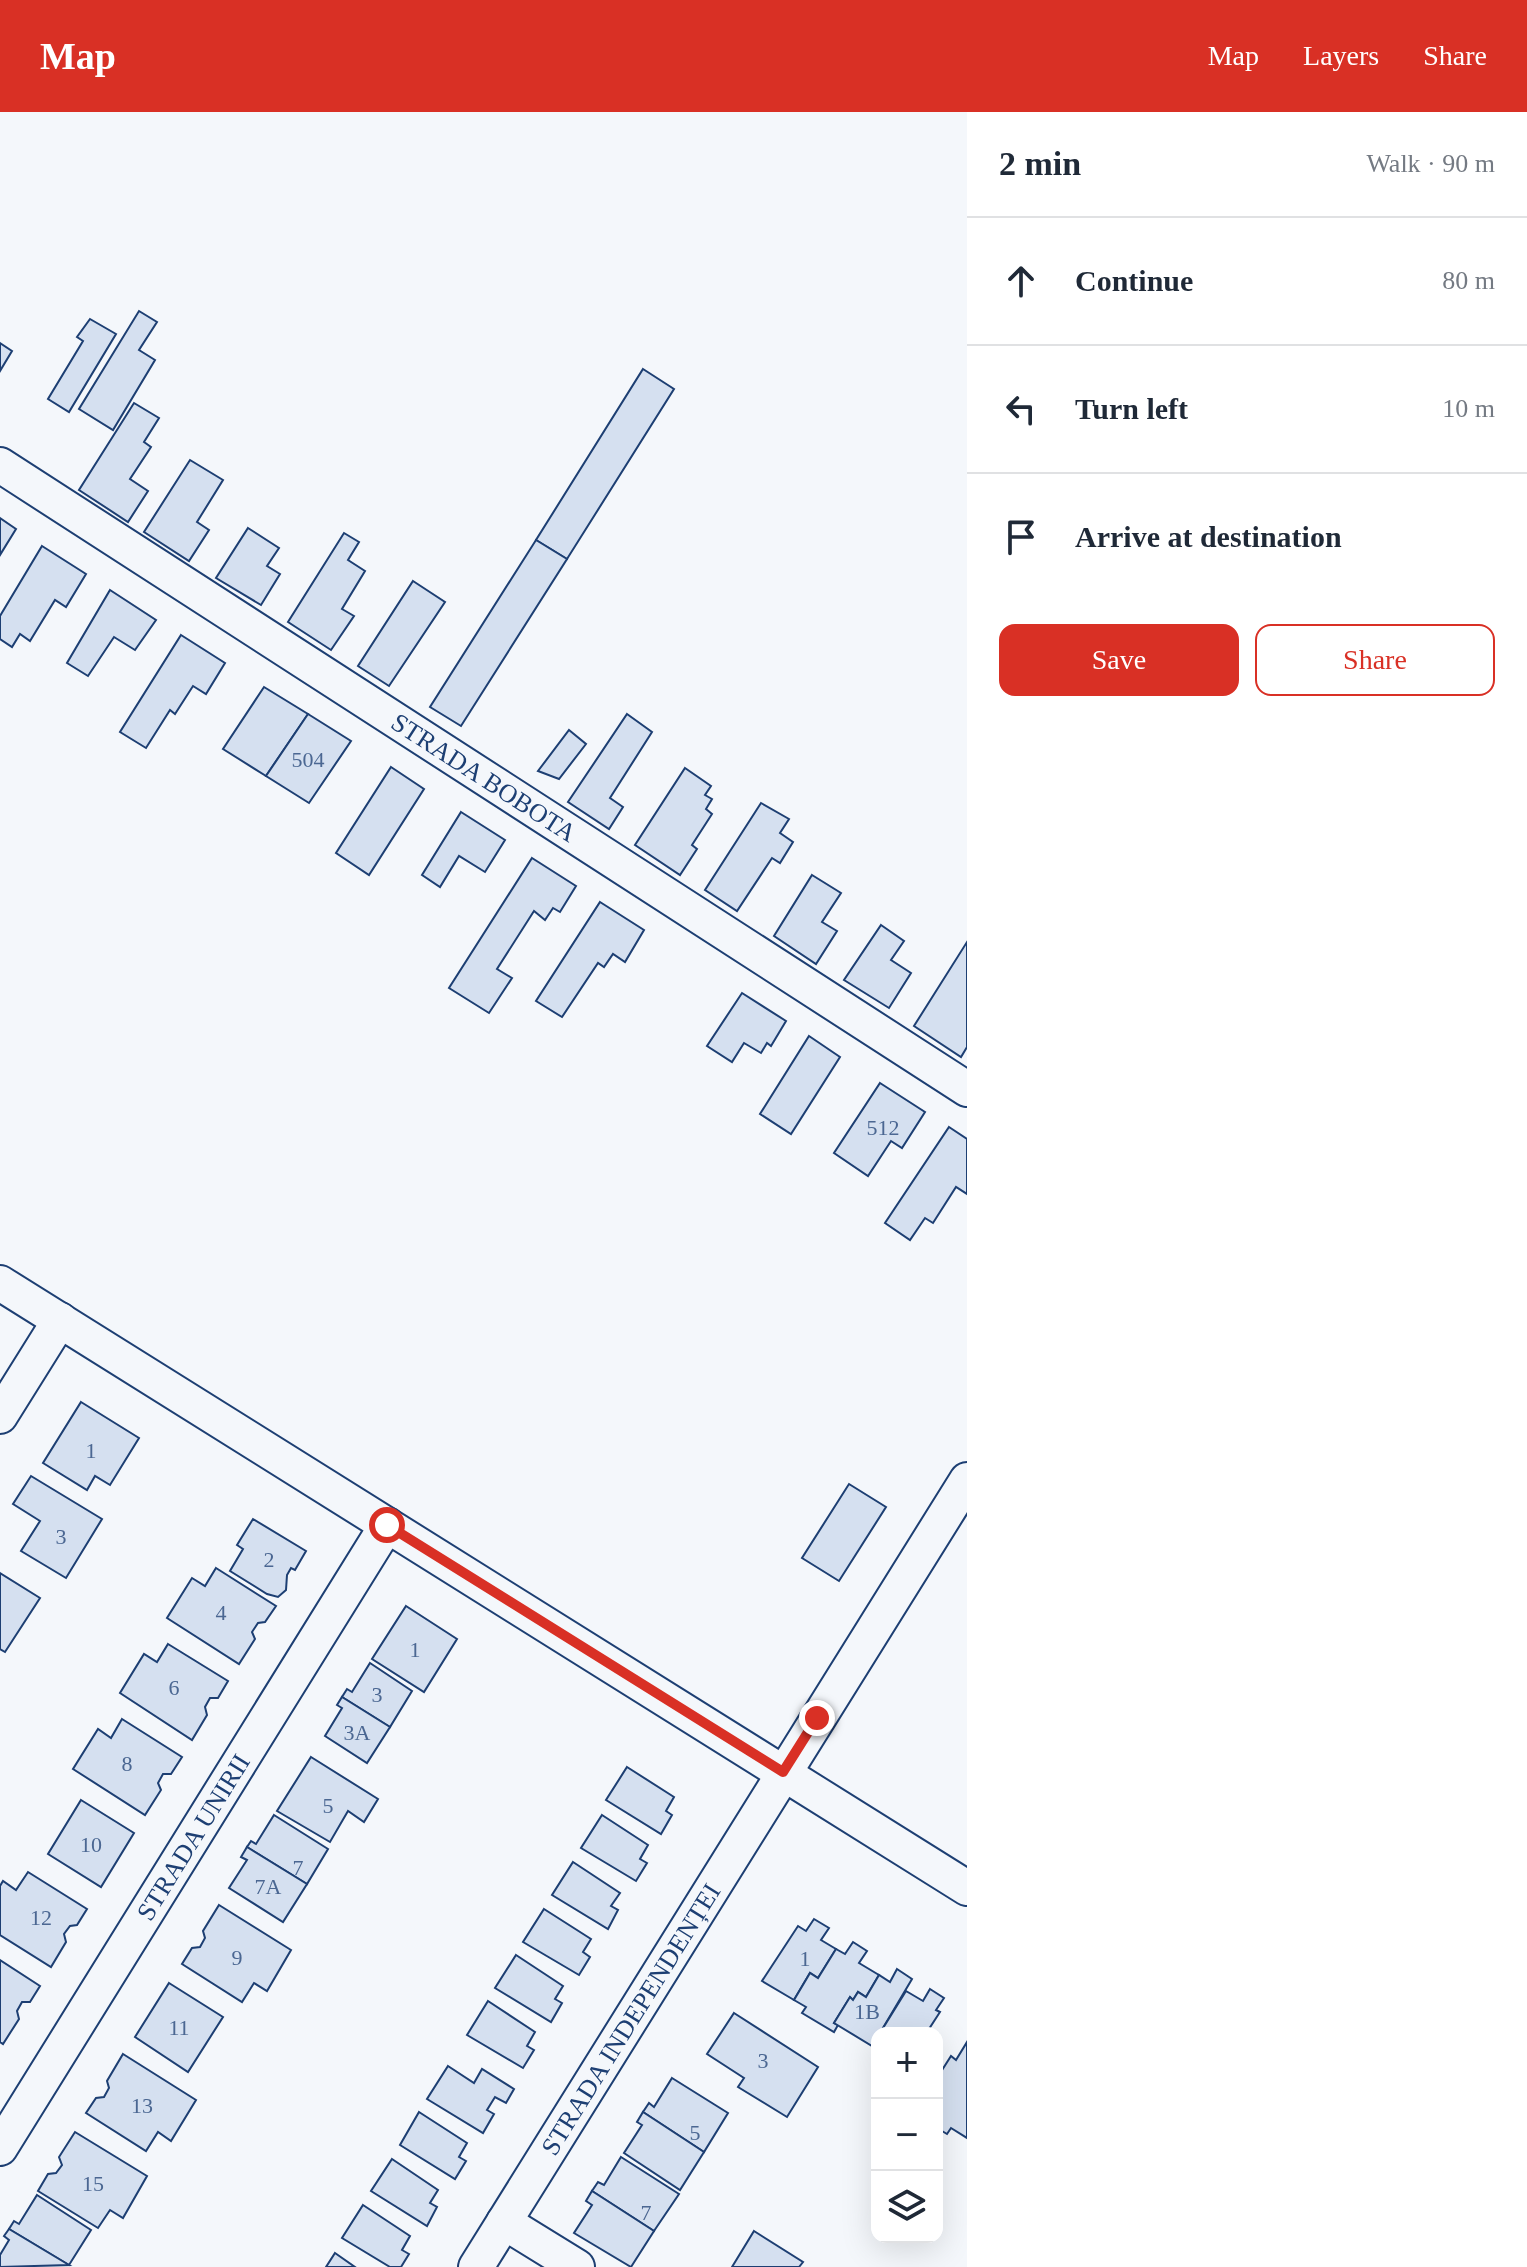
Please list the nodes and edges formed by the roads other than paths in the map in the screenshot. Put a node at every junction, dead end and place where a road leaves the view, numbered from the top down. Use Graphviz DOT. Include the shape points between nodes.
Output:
graph roads {
  1 [pos="0,465"];
  2 [pos="967,1089"];
  3 [pos="0,1283"];
  4 [pos="60,1320"];
  5 [pos="0,1416"];
  6 [pos="967,1480"];
  7 [pos="387,1525"];
  8 [pos="783,1772"];
  9 [pos="967,1888"];
  10 [pos="0,2148"];
  11 [pos="504,2222"];
  12 [pos="476,2267"];
  13 [pos="577,2267"];
  1 -- 2 [label="street, STRADA BOBOTA"];
  3 -- 4 [label="street"];
  4 -- 5 [label="street"];
  4 -- 7 [label="street"];
  6 -- 8 [label="street, STRADA INDEPENDENȚEI"];
  7 -- 8 [label="street"];
  7 -- 10 [label="street, STRADA UNIRII"];
  8 -- 9 [label="street"];
  8 -- 11 [label="street, STRADA INDEPENDENȚEI"];
  11 -- 12 [label="street, STRADA INDEPENDENȚEI"];
  11 -- 13 [label="street"];
}
